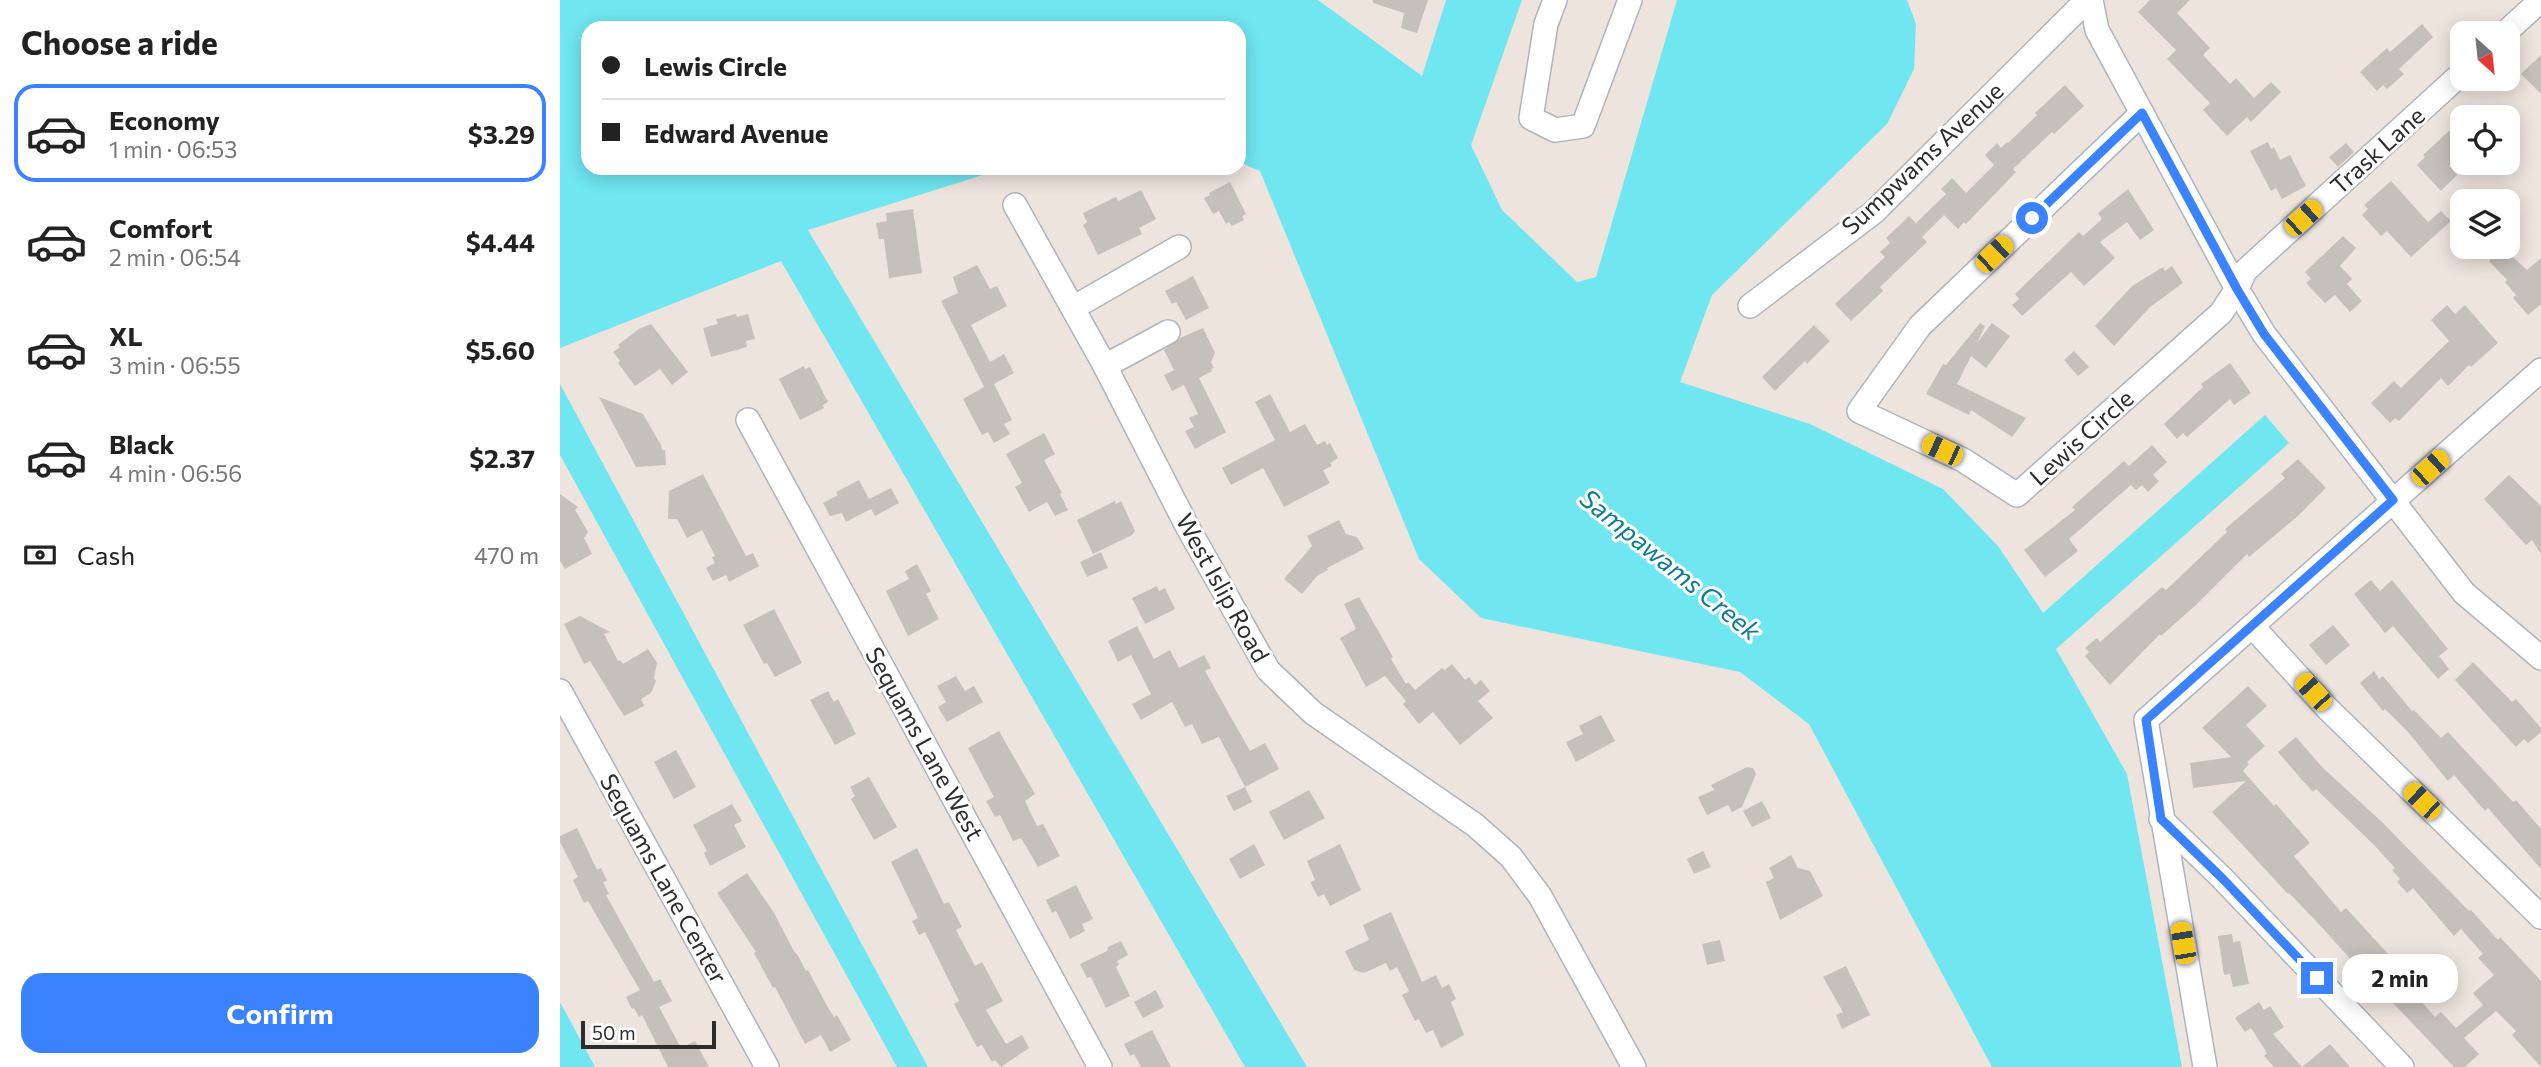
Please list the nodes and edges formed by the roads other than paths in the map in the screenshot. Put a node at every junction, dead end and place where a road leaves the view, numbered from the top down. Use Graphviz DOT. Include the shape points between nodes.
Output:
graph roads {
  1 [pos="1555,0"];
  2 [pos="1630,0"];
  3 [pos="2089,0"];
  4 [pos="2541,0"];
  5 [pos="2518,21"];
  6 [pos="2450,84"];
  7 [pos="2142,113"];
  8 [pos="1015,205"];
  9 [pos="1180,247"];
  10 [pos="2237,289"];
  11 [pos="1750,306"];
  12 [pos="1073,308"];
  13 [pos="1168,332"];
  14 [pos="1105,366"];
  15 [pos="2541,370"];
  16 [pos="748,420"];
  17 [pos="2393,500"];
  18 [pos="2252,626"];
  19 [pos="2541,658"];
  20 [pos="560,691"];
  21 [pos="2161,819"];
  22 [pos="2541,917"];
  23 [pos="767,1067"];
  24 [pos="1100,1067"];
  25 [pos="1634,1067"];
  26 [pos="2205,1067"];
  27 [pos="2402,1067"];
  1 -- 2 [label="street" via="1546,24 1531,118 1555,131 1583,126"];
  3 -- 7 [label="street" via="2097,30"];
  3 -- 11 [label="street, Sumpwams Avenue" via="1874,212"];
  4 -- 5 [label="street"];
  6 -- 10 [label="street, Trask Lane" via="2245,271"];
  7 -- 10 [label="street"];
  7 -- 10 [label="street, Lewis Circle" via="1920,326 1859,411 1963,460 2017,495 2221,313"];
  8 -- 12 [label="street, West Islip Road"];
  9 -- 12 [label="street"];
  10 -- 17 [label="street" via="2264,334"];
  12 -- 14 [label="street, West Islip Road"];
  13 -- 14 [label="street"];
  14 -- 25 [label="street, West Islip Road" via="1186,526 1268,670 1313,713 1475,825 1511,857 1540,895"];
  15 -- 17 [label="street"];
  16 -- 24 [label="street, Sequams Lane West"];
  17 -- 18 [label="street"];
  17 -- 19 [label="street" via="2463,593"];
  18 -- 21 [label="street" via="2146,720"];
  18 -- 22 [label="street" via="2328,709"];
  20 -- 23 [label="street, Sequams Lane Center"];
  21 -- 26 [label="street"];
  21 -- 27 [label="street"];
}
